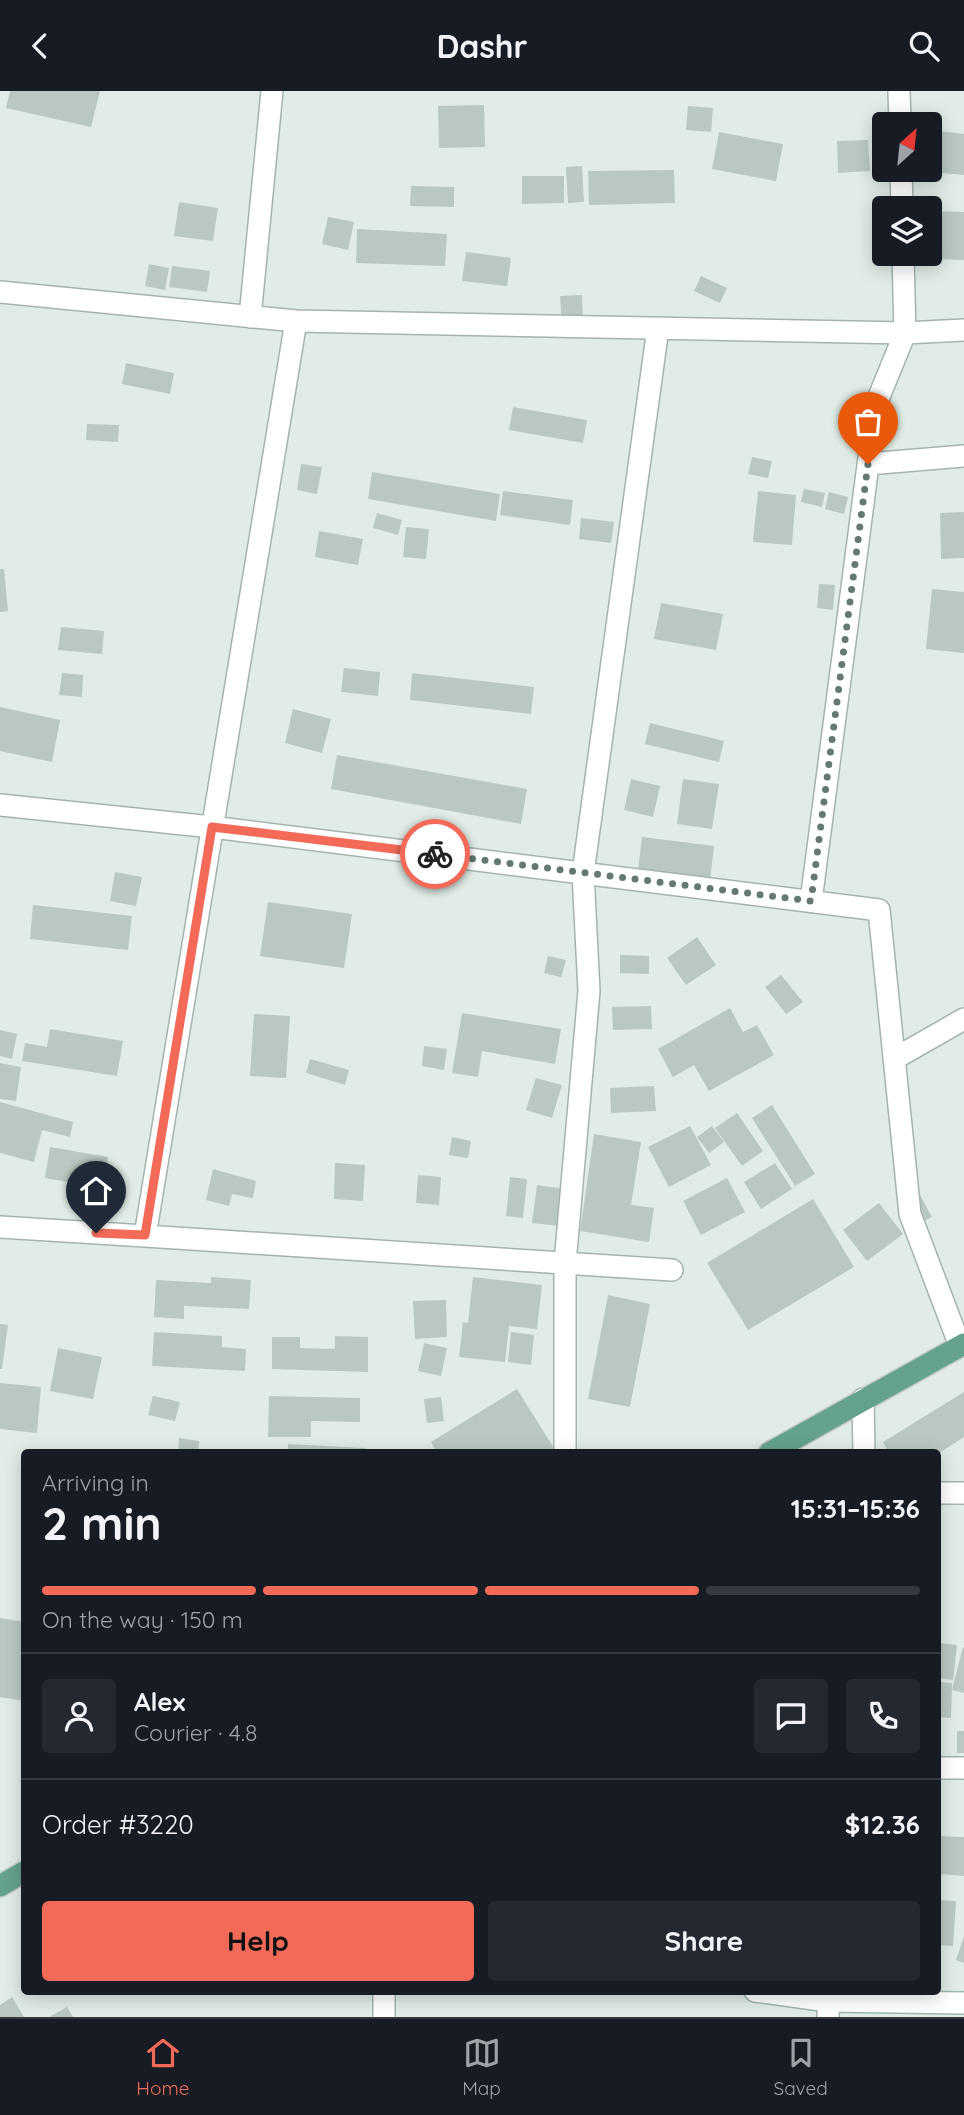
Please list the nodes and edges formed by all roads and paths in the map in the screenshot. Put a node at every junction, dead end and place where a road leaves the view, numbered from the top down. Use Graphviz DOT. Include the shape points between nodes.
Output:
graph roads {
  1 [pos="272,91"];
  2 [pos="900,91"];
  3 [pos="900,112"];
  4 [pos="903,266"];
  5 [pos="0,292"];
  6 [pos="250,317"];
  7 [pos="296,321"];
  8 [pos="659,328"];
  9 [pos="964,330"];
  10 [pos="905,333"];
  11 [pos="964,456"];
  12 [pos="868,464"];
  13 [pos="0,805"];
  14 [pos="212,827"];
  15 [pos="583,873"];
  16 [pos="811,901"];
  17 [pos="964,1019"];
  18 [pos="894,1059"];
  19 [pos="0,1227"];
  20 [pos="145,1235"];
  21 [pos="565,1263"];
  22 [pos="672,1270"];
  23 [pos="962,1345"];
  24 [pos="863,1399"];
  25 [pos="565,1449"];
  26 [pos="776,1449"];
  27 [pos="864,1449"];
  28 [pos="941,1493"];
  29 [pos="964,1493"];
  30 [pos="941,1768"];
  31 [pos="964,1768"];
  32 [pos="21,1875"];
  33 [pos="0,1885"];
  34 [pos="384,1995"];
  35 [pos="779,1995"];
  36 [pos="828,2003"];
  37 [pos="964,2003"];
  38 [pos="384,2017"];
  1 -- 6 [label="street"];
  2 -- 3 [label="street"];
  4 -- 10 [label="street"];
  5 -- 6 [label="street"];
  6 -- 7 [label="street"];
  7 -- 8 [label="street"];
  7 -- 14 [label="street"];
  8 -- 10 [label="street"];
  8 -- 15 [label="street"];
  9 -- 10 [label="street"];
  10 -- 12 [label="street" via="876,404"];
  11 -- 12 [label="street"];
  12 -- 16 [label="street"];
  13 -- 14 [label="street"];
  14 -- 15 [label="street"];
  14 -- 20 [label="street"];
  15 -- 16 [label="street"];
  15 -- 21 [label="street" via="589,991"];
  16 -- 18 [label="street" via="878,910"];
  17 -- 18 [label="street"];
  18 -- 23 [label="street" via="910,1214"];
  19 -- 20 [label="street"];
  20 -- 21 [label="street"];
  21 -- 22 [label="street"];
  21 -- 25 [label="street"];
  23 -- 24 [label="main road"];
  24 -- 26 [label="main road"];
  24 -- 27 [label="street"];
  28 -- 29 [label="street"];
  30 -- 31 [label="street"];
  32 -- 33 [label="main road"];
  34 -- 38 [label="street"];
  35 -- 36 [label="street"];
  36 -- 37 [label="street"];
}
